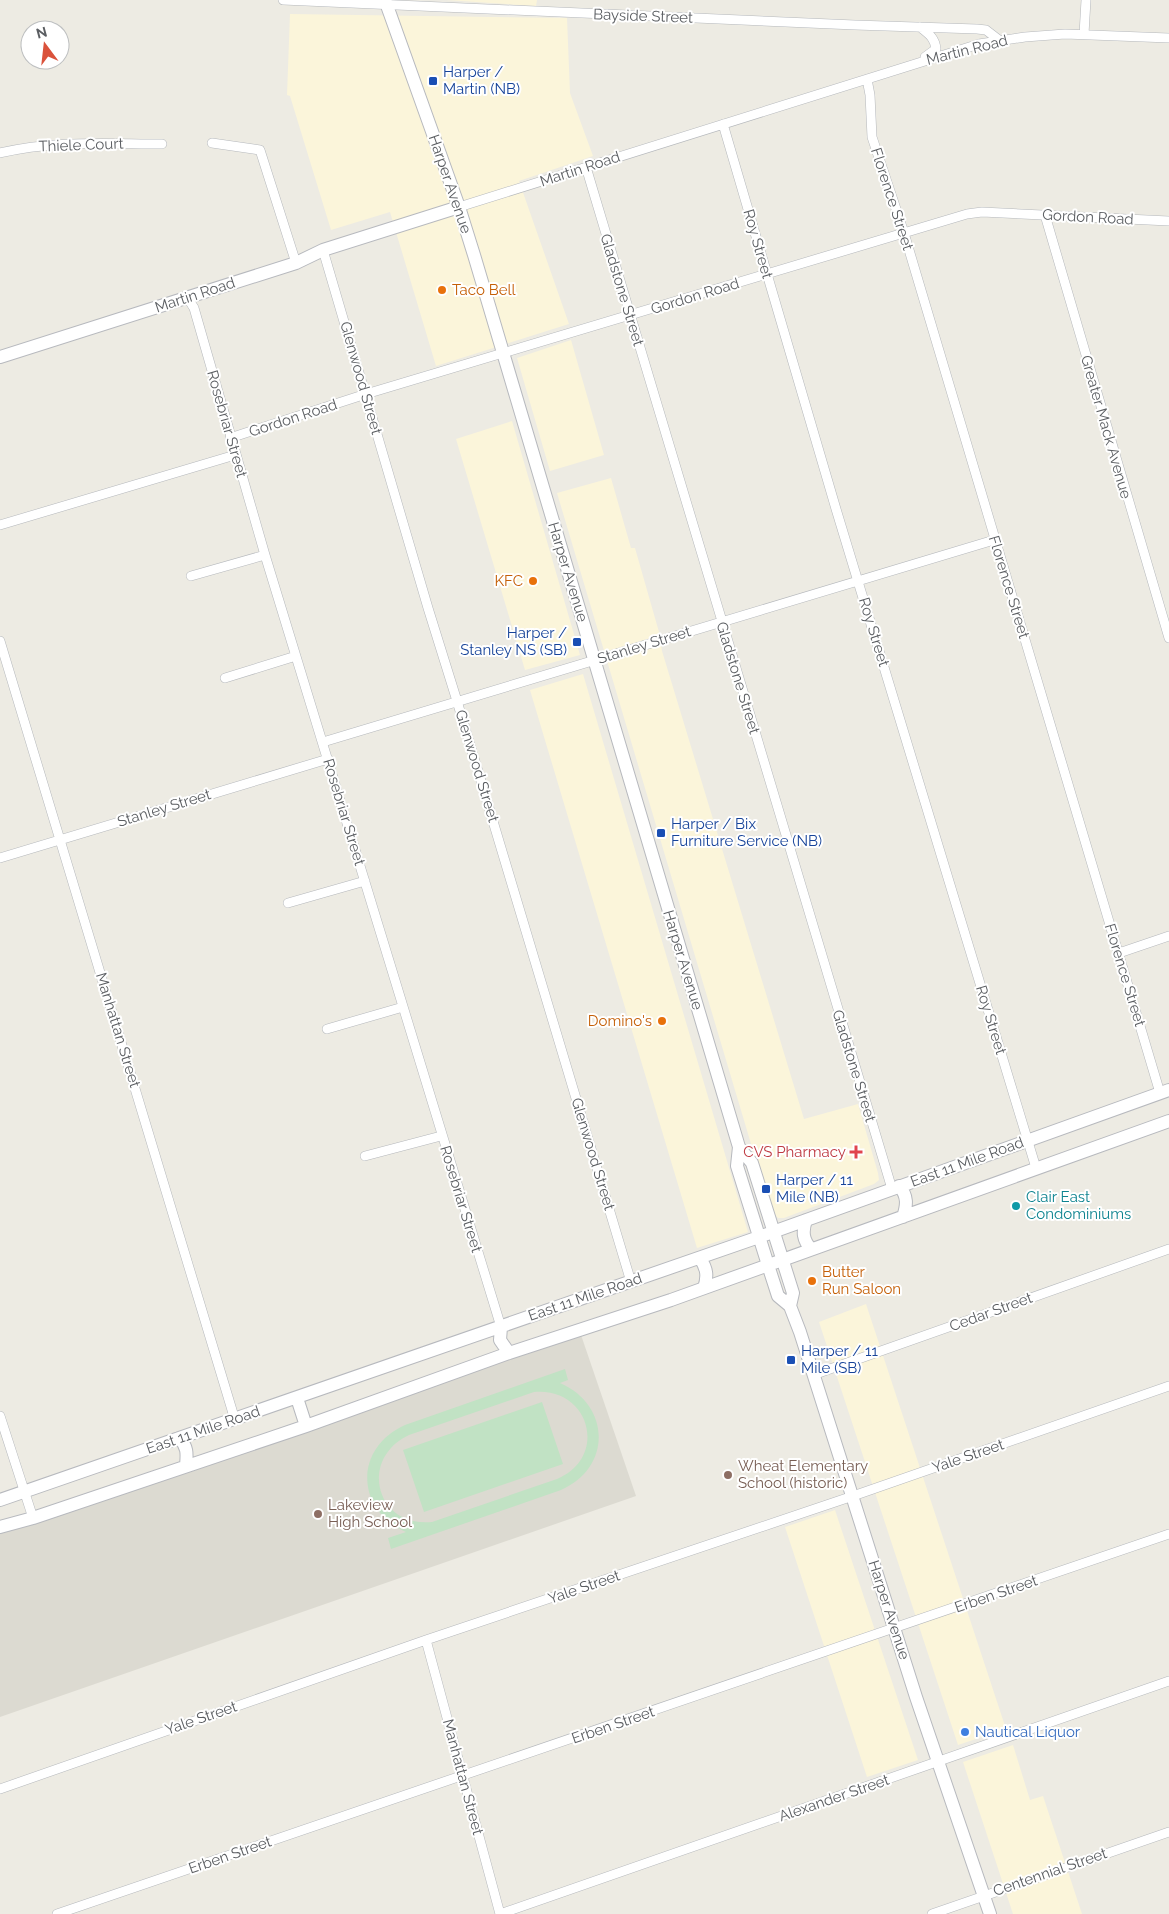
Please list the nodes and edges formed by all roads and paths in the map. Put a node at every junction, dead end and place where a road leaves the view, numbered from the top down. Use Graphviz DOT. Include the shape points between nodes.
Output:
graph roads {
  1 [pos="283,0"];
  2 [pos="1086,0"];
  3 [pos="386,2"];
  4 [pos="920,27"];
  5 [pos="1084,34"];
  6 [pos="1169,38"];
  7 [pos="999,40"];
  8 [pos="908,66"];
  9 [pos="866,79"];
  10 [pos="723,124"];
  11 [pos="212,143"];
  12 [pos="162,144"];
  13 [pos="0,153"];
  14 [pos="586,167"];
  15 [pos="459,208"];
  16 [pos="1045,215"];
  17 [pos="1169,221"];
  18 [pos="904,233"];
  19 [pos="323,250"];
  20 [pos="296,263"];
  21 [pos="766,274"];
  22 [pos="188,297"];
  23 [pos="630,316"];
  24 [pos="503,354"];
  25 [pos="0,357"];
  26 [pos="366,394"];
  27 [pos="230,438"];
  28 [pos="235,454"];
  29 [pos="0,525"];
  30 [pos="994,540"];
  31 [pos="264,555"];
  32 [pos="191,576"];
  33 [pos="859,581"];
  34 [pos="721,622"];
  35 [pos="1169,638"];
  36 [pos="0,641"];
  37 [pos="296,656"];
  38 [pos="594,660"];
  39 [pos="225,678"];
  40 [pos="457,701"];
  41 [pos="323,742"];
  42 [pos="328,759"];
  43 [pos="60,839"];
  44 [pos="0,858"];
  45 [pos="365,881"];
  46 [pos="288,903"];
  47 [pos="1169,936"];
  48 [pos="1119,953"];
  49 [pos="403,1008"];
  50 [pos="327,1028"];
  51 [pos="1165,1091"];
  52 [pos="1169,1120"];
  53 [pos="441,1136"];
  54 [pos="1028,1140"];
  55 [pos="739,1147"];
  56 [pos="365,1156"];
  57 [pos="1036,1168"];
  58 [pos="895,1188"];
  59 [pos="903,1216"];
  60 [pos="806,1220"];
  61 [pos="773,1232"];
  62 [pos="759,1237"];
  63 [pos="811,1249"];
  64 [pos="1169,1249"];
  65 [pos="700,1258"];
  66 [pos="782,1260"];
  67 [pos="768,1266"];
  68 [pos="631,1282"];
  69 [pos="704,1288"];
  70 [pos="790,1306"];
  71 [pos="500,1327"];
  72 [pos="509,1354"];
  73 [pos="813,1375"];
  74 [pos="1169,1386"];
  75 [pos="297,1398"];
  76 [pos="0,1416"];
  77 [pos="234,1420"];
  78 [pos="306,1426"];
  79 [pos="179,1438"];
  80 [pos="186,1466"];
  81 [pos="24,1492"];
  82 [pos="852,1496"];
  83 [pos="0,1500"];
  84 [pos="33,1518"];
  85 [pos="0,1527"];
  86 [pos="1169,1534"];
  87 [pos="894,1629"];
  88 [pos="426,1640"];
  89 [pos="1169,1681"];
  90 [pos="939,1762"];
  91 [pos="463,1776"];
  92 [pos="0,1789"];
  93 [pos="1169,1832"];
  94 [pos="983,1895"];
  95 [pos="57,1914"];
  96 [pos="500,1914"];
  97 [pos="932,1914"];
  98 [pos="990,1914"];
  1 -- 3 [label="street, Bayside Street"];
  2 -- 5 [label="street"];
  3 -- 4 [label="street, Bayside Street"];
  3 -- 15 [label="main road, Harper Avenue"];
  4 -- 7 [label="street, Bayside Street" via="986,30"];
  4 -- 8 [label="street" via="933,37 936,49"];
  5 -- 6 [label="street, Martin Road"];
  5 -- 7 [label="street, Martin Road"];
  7 -- 8 [label="street, Martin Road"];
  8 -- 9 [label="street, Martin Road"];
  9 -- 10 [label="street, Martin Road"];
  9 -- 18 [label="street, Florence Street" via="872,137"];
  10 -- 14 [label="street, Martin Road"];
  10 -- 21 [label="street, Roy Street"];
  11 -- 20 [label="street" via="260,150"];
  12 -- 13 [label="street, Thiele Court" via="57,144"];
  14 -- 15 [label="street, Martin Road"];
  14 -- 23 [label="street, Gladstone Street"];
  15 -- 19 [label="main road, Martin Road"];
  15 -- 24 [label="main road, Harper Avenue"];
  16 -- 17 [label="street, Gordon Road"];
  16 -- 18 [label="street, Gordon Road" via="975,212"];
  16 -- 35 [label="street, Greater Mack Avenue"];
  18 -- 21 [label="street, Gordon Road"];
  18 -- 30 [label="street, Florence Street"];
  19 -- 20 [label="main road, Martin Road"];
  19 -- 26 [label="street, Glenwood Street"];
  20 -- 22 [label="main road, Martin Road"];
  21 -- 23 [label="street, Gordon Road"];
  21 -- 33 [label="street, Roy Street"];
  22 -- 25 [label="main road, Martin Road"];
  22 -- 27 [label="street, Rosebriar Street" via="194,308"];
  23 -- 24 [label="street, Gordon Road"];
  23 -- 34 [label="street, Gladstone Street"];
  24 -- 26 [label="street, Gordon Road"];
  24 -- 38 [label="main road, Harper Avenue"];
  26 -- 27 [label="street, Gordon Road"];
  26 -- 40 [label="street, Glenwood Street"];
  27 -- 28 [label="street, Rosebriar Street"];
  28 -- 29 [label="street, Gordon Road"];
  28 -- 31 [label="street, Rosebriar Street"];
  30 -- 33 [label="street, Stanley Street"];
  30 -- 48 [label="street, Florence Street"];
  31 -- 32 [label="street"];
  31 -- 37 [label="street, Rosebriar Street"];
  33 -- 34 [label="street, Stanley Street"];
  33 -- 54 [label="street, Roy Street"];
  34 -- 38 [label="street, Stanley Street"];
  34 -- 58 [label="street, Gladstone Street"];
  36 -- 43 [label="street, Manhattan Street"];
  37 -- 39 [label="street"];
  37 -- 41 [label="street, Rosebriar Street"];
  38 -- 40 [label="street, Stanley Street"];
  38 -- 55 [label="main road, Harper Avenue"];
  40 -- 41 [label="street, Stanley Street"];
  40 -- 68 [label="street, Glenwood Street"];
  41 -- 42 [label="street, Rosebriar Street"];
  42 -- 43 [label="street, Stanley Street"];
  42 -- 45 [label="street, Rosebriar Street"];
  43 -- 44 [label="street, Stanley Street"];
  43 -- 77 [label="street, Manhattan Street"];
  45 -- 46 [label="street"];
  45 -- 49 [label="street, Rosebriar Street"];
  47 -- 48 [label="street"];
  48 -- 51 [label="street, Florence Street"];
  49 -- 50 [label="street"];
  49 -- 53 [label="street, Rosebriar Street"];
  51 -- 54 [label="main road, East 11 Mile Road"];
  52 -- 57 [label="main road, East 11 Mile Road"];
  53 -- 56 [label="street"];
  53 -- 71 [label="street, Rosebriar Street"];
  54 -- 57 [label="street"];
  54 -- 58 [label="main road, East 11 Mile Road"];
  55 -- 61 [label="main road, Harper Avenue" via="752,1163"];
  55 -- 62 [label="main road, Harper Avenue" via="737,1166"];
  57 -- 59 [label="main road, East 11 Mile Road"];
  58 -- 59 [label="main road" via="906,1197"];
  58 -- 60 [label="main road, East 11 Mile Road"];
  59 -- 63 [label="main road, East 11 Mile Road"];
  60 -- 61 [label="main road, East 11 Mile Road"];
  60 -- 63 [label="main road" via="804,1240"];
  61 -- 62 [label="main road, East 11 Mile Road"];
  61 -- 66 [label="main road, Harper Avenue"];
  62 -- 65 [label="main road, East 11 Mile Road"];
  62 -- 67 [label="main road, Harper Avenue"];
  63 -- 66 [label="main road, East 11 Mile Road"];
  64 -- 73 [label="street, Cedar Street"];
  65 -- 68 [label="main road, East 11 Mile Road"];
  65 -- 69 [label="main road" via="708,1275"];
  66 -- 67 [label="main road, East 11 Mile Road"];
  66 -- 70 [label="main road, Harper Avenue" via="794,1293"];
  67 -- 69 [label="main road, East 11 Mile Road"];
  67 -- 70 [label="main road, Harper Avenue" via="778,1296"];
  68 -- 71 [label="main road, East 11 Mile Road"];
  69 -- 72 [label="main road, East 11 Mile Road"];
  70 -- 73 [label="main road, Harper Avenue"];
  71 -- 72 [label="main road" via="500,1340"];
  71 -- 75 [label="main road, East 11 Mile Road"];
  72 -- 78 [label="main road, East 11 Mile Road"];
  73 -- 82 [label="main road, Harper Avenue"];
  74 -- 82 [label="street, Yale Street"];
  75 -- 77 [label="main road, East 11 Mile Road"];
  75 -- 78 [label="main road"];
  76 -- 81 [label="street"];
  77 -- 79 [label="main road, East 11 Mile Road"];
  78 -- 80 [label="main road, East 11 Mile Road"];
  79 -- 80 [label="main road" via="186,1448"];
  79 -- 81 [label="main road, East 11 Mile Road"];
  80 -- 84 [label="main road, East 11 Mile Road"];
  81 -- 83 [label="main road, East 11 Mile Road"];
  81 -- 84 [label="street"];
  82 -- 87 [label="main road, Harper Avenue"];
  82 -- 88 [label="street, Yale Street"];
  84 -- 85 [label="main road, East 11 Mile Road"];
  86 -- 87 [label="street, Erben Street"];
  87 -- 90 [label="main road, Harper Avenue"];
  87 -- 91 [label="street, Erben Street"];
  88 -- 91 [label="street, Manhattan Street"];
  88 -- 92 [label="street, Yale Street"];
  89 -- 90 [label="street, Alexander Street"];
  90 -- 94 [label="main road, Harper Avenue"];
  90 -- 96 [label="street, Alexander Street"];
  91 -- 95 [label="street, Erben Street"];
  91 -- 96 [label="street, Manhattan Street"];
  93 -- 94 [label="street, Centennial Street"];
  94 -- 97 [label="street, Centennial Street"];
  94 -- 98 [label="main road, Harper Avenue"];
}
